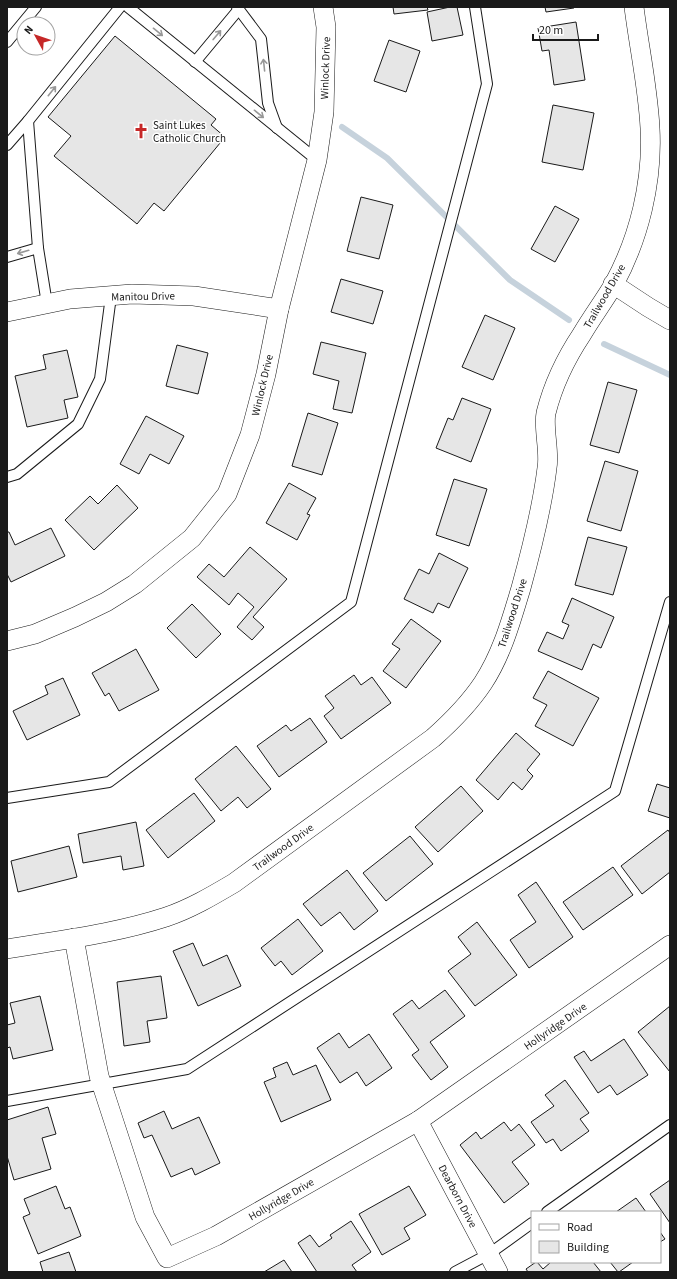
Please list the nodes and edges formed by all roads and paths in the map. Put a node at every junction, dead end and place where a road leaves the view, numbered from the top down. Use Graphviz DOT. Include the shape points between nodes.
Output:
graph roads {
  1 [pos="36,7"];
  2 [pos="120,7"];
  3 [pos="128,7"];
  4 [pos="324,7"];
  5 [pos="475,7"];
  6 [pos="634,7"];
  7 [pos="238,8"];
  8 [pos="7,42"];
  9 [pos="194,62"];
  10 [pos="28,122"];
  11 [pos="278,130"];
  12 [pos="7,145"];
  13 [pos="317,160"];
  14 [pos="38,248"];
  15 [pos="7,257"];
  16 [pos="614,284"];
  17 [pos="111,296"];
  18 [pos="47,304"];
  19 [pos="279,309"];
  20 [pos="7,312"];
  21 [pos="670,320"];
  22 [pos="7,477"];
  23 [pos="670,602"];
  24 [pos="7,641"];
  25 [pos="7,798"];
  26 [pos="74,938"];
  27 [pos="670,946"];
  28 [pos="7,949"];
  29 [pos="102,1085"];
  30 [pos="7,1101"];
  31 [pos="418,1121"];
  32 [pos="670,1124"];
  33 [pos="549,1211"];
  34 [pos="531,1224"];
  35 [pos="489,1254"];
  36 [pos="455,1272"];
  37 [pos="498,1272"];
  1 -- 8 [label="lane"];
  10 -- 2 [label="lane, one-way"];
  3 -- 9 [label="lane, one-way"];
  4 -- 13 [label="street, Winlock Drive" via="324,112"];
  5 -- 25 [label="lane" via="487,84 351,602 109,782"];
  6 -- 16 [label="street, Trailwood Drive" via="647,99 650,160 640,220"];
  9 -- 7 [label="lane, one-way"];
  11 -- 7 [label="lane, one-way" via="268,103 261,39"];
  9 -- 11 [label="lane, one-way"];
  10 -- 12 [label="lane"];
  10 -- 14 [label="lane"];
  11 -- 13 [label="lane"];
  13 -- 19 [label="street, Winlock Drive"];
  14 -- 15 [label="lane, one-way"];
  14 -- 18 [label="lane"];
  16 -- 21 [label="street"];
  16 -- 26 [label="street, Trailwood Drive" via="576,343 557,382 546,415 548,463 533,544 507,635 483,683 467,704 432,738 234,884 167,917 116,931"];
  17 -- 18 [label="street, Manitou Drive" via="70,299"];
  17 -- 19 [label="street, Manitou Drive" via="194,296"];
  17 -- 22 [label="lane" via="100,379 78,424 17,474"];
  18 -- 20 [label="street, Manitou Drive"];
  19 -- 24 [label="street, Winlock Drive" via="250,435 227,494 214,512 192,538 135,584 75,617 35,634"];
  23 -- 29 [label="lane" via="615,791 187,1069"];
  26 -- 28 [label="street, Trailwood Drive"];
  26 -- 29 [label="street, Hollyridge Drive"];
  27 -- 31 [label="street, Hollyridge Drive"];
  29 -- 30 [label="lane"];
  29 -- 31 [label="street, Hollyridge Drive" via="145,1217 167,1258 216,1236"];
  31 -- 35 [label="street, Dearborn Drive"];
  32 -- 33 [label="lane"];
  34 -- 35 [label="lane"];
  35 -- 36 [label="lane"];
  35 -- 37 [label="street, Dearborn Drive"];
}
